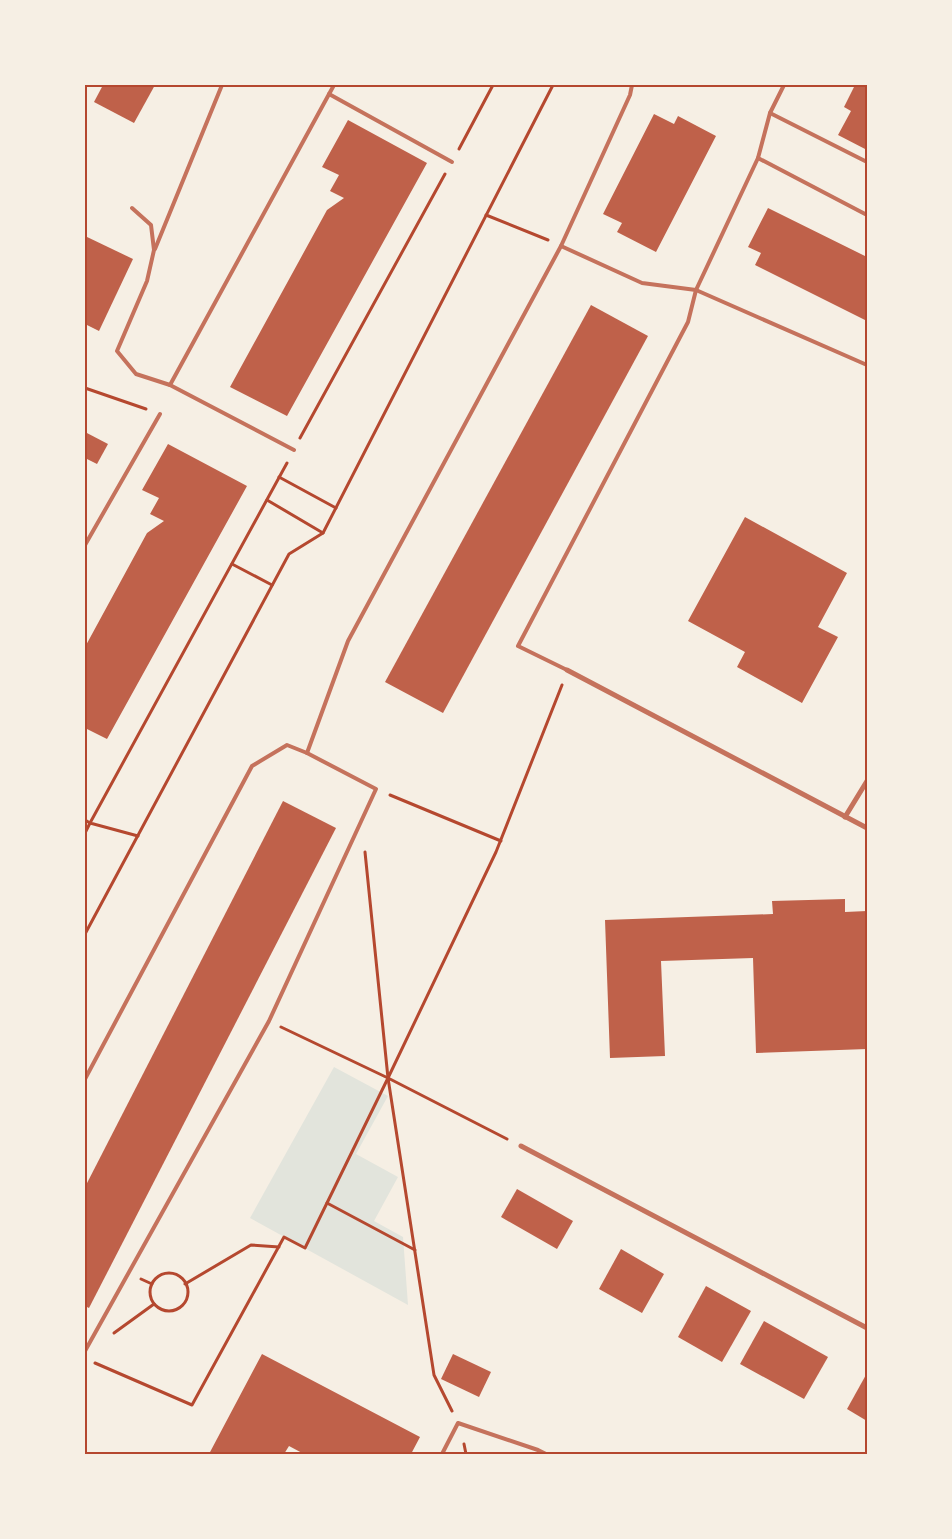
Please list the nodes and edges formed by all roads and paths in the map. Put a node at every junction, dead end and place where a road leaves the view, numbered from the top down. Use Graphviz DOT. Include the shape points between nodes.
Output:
graph roads {
  1 [pos="222,85"];
  2 [pos="334,85"];
  3 [pos="493,85"];
  4 [pos="553,85"];
  5 [pos="632,85"];
  6 [pos="784,85"];
  7 [pos="329,94"];
  8 [pos="770,113"];
  9 [pos="758,158"];
  10 [pos="452,162"];
  11 [pos="867,162"];
  12 [pos="132,208"];
  13 [pos="486,215"];
  14 [pos="867,215"];
  15 [pos="561,246"];
  16 [pos="154,250"];
  17 [pos="696,290"];
  18 [pos="867,365"];
  19 [pos="170,385"];
  20 [pos="85,388"];
  21 [pos="160,414"];
  22 [pos="294,450"];
  23 [pos="279,477"];
  24 [pos="267,500"];
  25 [pos="336,508"];
  26 [pos="323,533"];
  27 [pos="85,545"];
  28 [pos="232,564"];
  29 [pos="272,586"];
  30 [pos="567,670"];
  31 [pos="307,753"];
  32 [pos="867,781"];
  33 [pos="376,789"];
  34 [pos="845,817"];
  35 [pos="85,820"];
  36 [pos="90,823"];
  37 [pos="867,828"];
  38 [pos="85,833"];
  39 [pos="138,836"];
  40 [pos="501,841"];
  41 [pos="364,850"];
  42 [pos="85,934"];
  43 [pos="269,1021"];
  44 [pos="388,1078"];
  45 [pos="85,1079"];
  46 [pos="521,1146"];
  47 [pos="327,1203"];
  48 [pos="278,1247"];
  49 [pos="415,1250"];
  50 [pos="185,1284"];
  51 [pos="154,1304"];
  52 [pos="867,1328"];
  53 [pos="108,1338"];
  54 [pos="85,1351"];
  55 [pos="94,1363"];
  56 [pos="458,1423"];
  57 [pos="442,1454"];
  58 [pos="466,1454"];
  59 [pos="546,1454"];
  1 -- 16 [label="lane"];
  2 -- 7 [label="lane"];
  3 -- 10 [label="path"];
  4 -- 13 [label="path"];
  5 -- 15 [label="lane"];
  6 -- 8 [label="lane"];
  7 -- 10 [label="lane"];
  7 -- 19 [label="lane"];
  8 -- 9 [label="lane"];
  8 -- 11 [label="lane"];
  9 -- 14 [label="lane"];
  9 -- 17 [label="lane"];
  10 -- 22 [label="path"];
  12 -- 16 [label="lane" via="152,225"];
  13 -- 15 [label="path"];
  13 -- 25 [label="path"];
  15 -- 17 [label="lane" via="642,283"];
  15 -- 31 [label="lane" via="348,641"];
  16 -- 19 [label="lane" via="147,281 117,351 136,374"];
  17 -- 18 [label="lane"];
  17 -- 30 [label="lane" via="688,322 518,646"];
  19 -- 22 [label="lane"];
  20 -- 21 [label="path"];
  21 -- 27 [label="lane"];
  22 -- 23 [label="path"];
  23 -- 24 [label="path"];
  23 -- 25 [label="path"];
  24 -- 26 [label="path"];
  24 -- 28 [label="path"];
  25 -- 26 [label="path"];
  26 -- 29 [label="path" via="289,554"];
  28 -- 29 [label="path"];
  28 -- 36 [label="path"];
  29 -- 39 [label="path"];
  30 -- 34 [label="street"];
  30 -- 40 [label="path"];
  31 -- 33 [label="lane"];
  31 -- 45 [label="lane" via="287,745 252,766"];
  32 -- 34 [label="street"];
  33 -- 40 [label="path"];
  33 -- 43 [label="lane"];
  34 -- 37 [label="street"];
  35 -- 36 [label="path"];
  36 -- 38 [label="path"];
  36 -- 39 [label="path"];
  39 -- 42 [label="path"];
  40 -- 44 [label="path"];
  41 -- 44 [label="path"];
  43 -- 44 [label="path"];
  43 -- 54 [label="lane"];
  44 -- 46 [label="path"];
  44 -- 47 [label="path"];
  44 -- 49 [label="path"];
  46 -- 52 [label="street"];
  47 -- 48 [label="path" via="305,1248 284,1236"];
  47 -- 49 [label="path"];
  48 -- 50 [label="path" via="251,1245"];
  48 -- 55 [label="path" via="192,1405"];
  49 -- 56 [label="path" via="434,1375"];
  50 -- 51 [label="path" via="187,1297 179,1308 165,1311"];
  50 -- 51 [label="path" via="175,1275 162,1275 152,1284 150,1291"];
  51 -- 53 [label="path"];
  56 -- 57 [label="lane"];
  56 -- 58 [label="path"];
  56 -- 59 [label="lane"];
}
